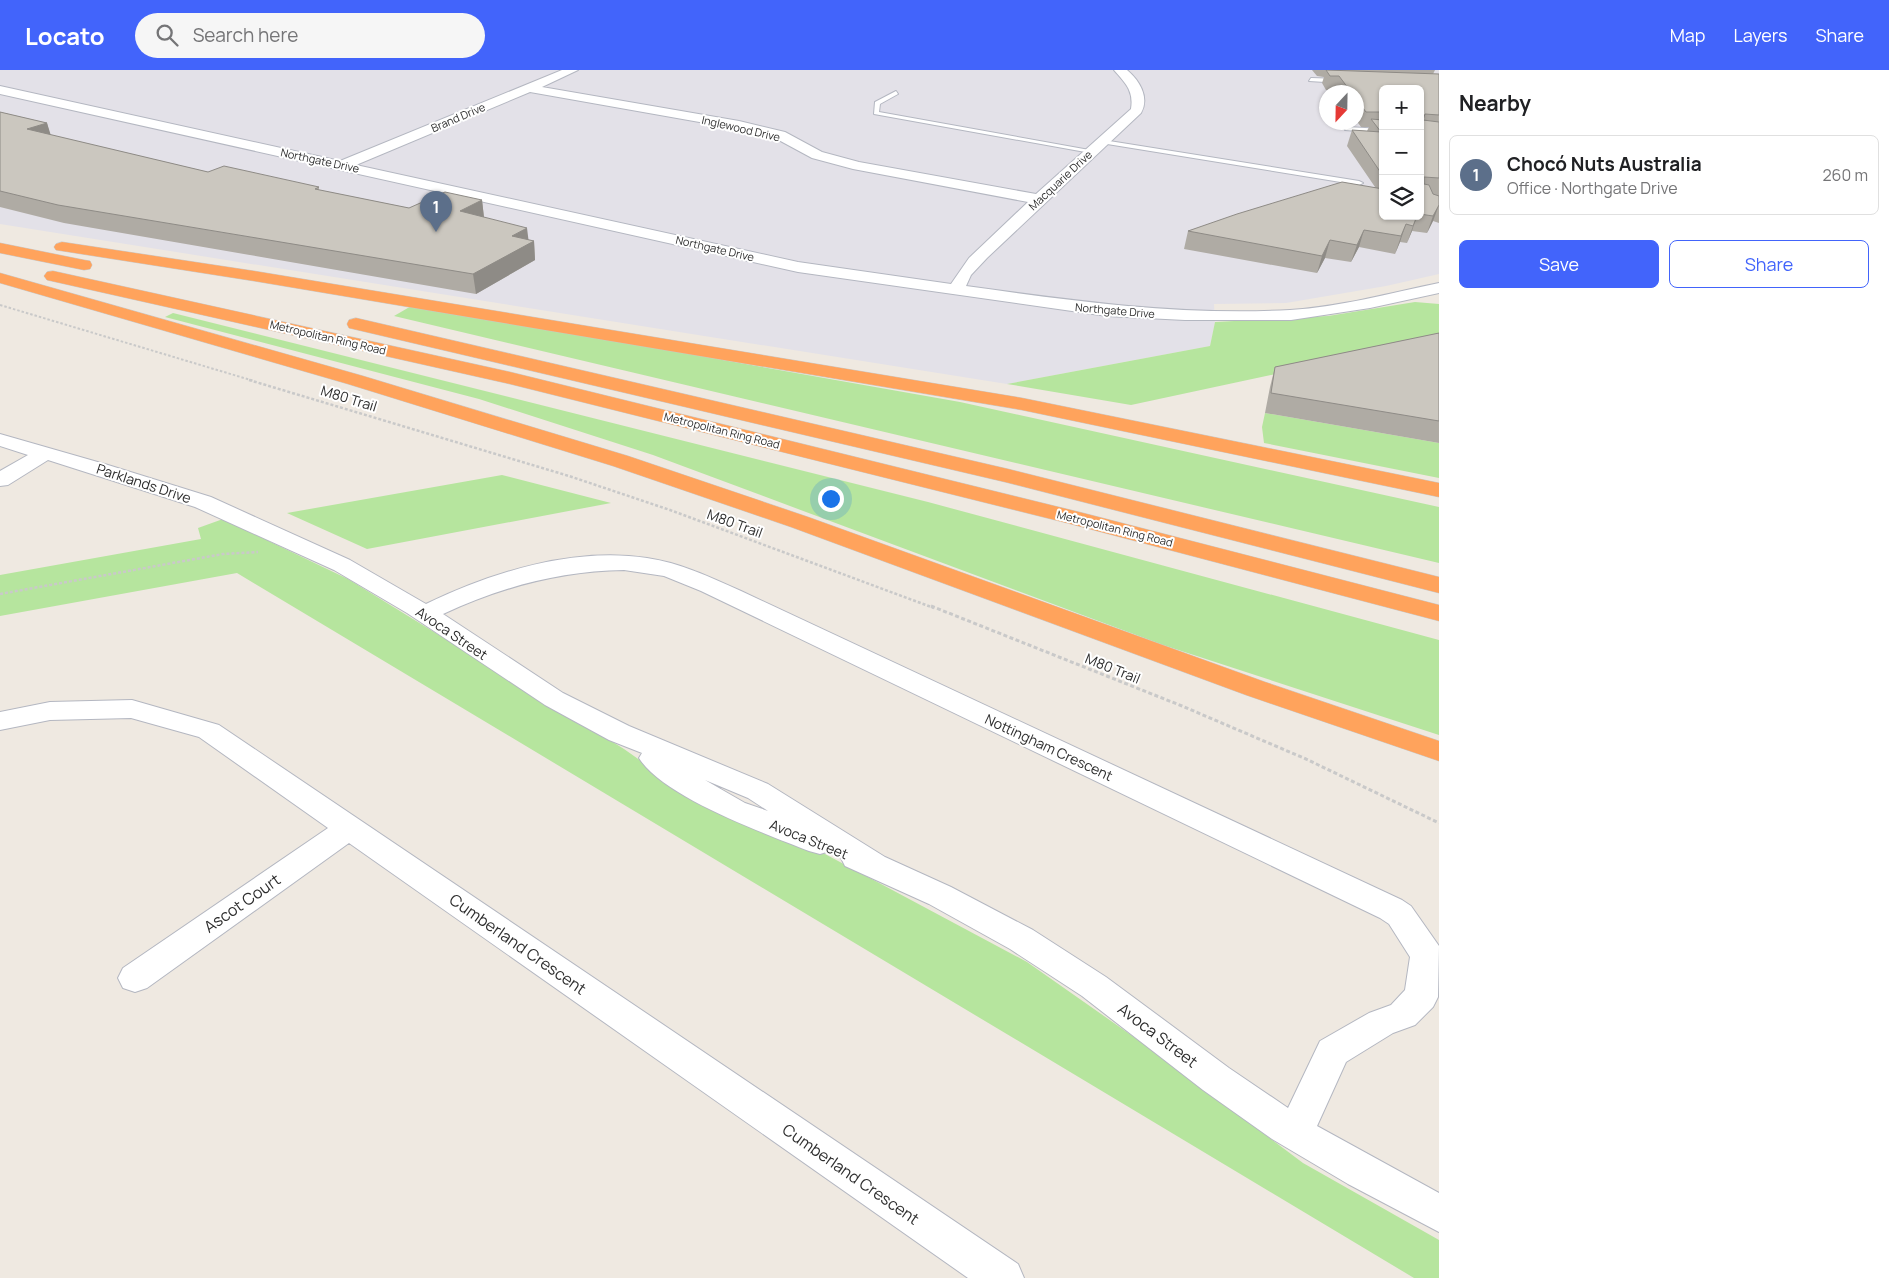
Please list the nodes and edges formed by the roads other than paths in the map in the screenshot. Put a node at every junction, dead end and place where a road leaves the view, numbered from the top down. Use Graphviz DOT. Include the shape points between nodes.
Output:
graph roads {
  1 [pos="572,70"];
  2 [pos="1120,70"];
  3 [pos="1311,80"];
  4 [pos="1351,82"];
  5 [pos="528,88"];
  6 [pos="0,90"];
  7 [pos="896,93"];
  8 [pos="1364,130"];
  9 [pos="1379,131"];
  10 [pos="1103,142"];
  11 [pos="1091,151"];
  12 [pos="343,165"];
  13 [pos="1360,183"];
  14 [pos="1038,199"];
  15 [pos="0,238"];
  16 [pos="0,248"];
  17 [pos="0,266"];
  18 [pos="0,278"];
  19 [pos="1439,288"];
  20 [pos="957,289"];
  21 [pos="0,440"];
  22 [pos="46,453"];
  23 [pos="0,480"];
  24 [pos="1438,489"];
  25 [pos="283,537"];
  26 [pos="1439,585"];
  27 [pos="1439,613"];
  28 [pos="424,614"];
  29 [pos="0,722"];
  30 [pos="1439,751"];
  31 [pos="349,828"];
  32 [pos="135,978"];
  33 [pos="1294,1132"];
  34 [pos="1439,1212"];
  35 [pos="1003,1278"];
  1 -- 5 [label="street, Brand Drive"];
  2 -- 10 [label="street, Macquarie Drive" via="1131,80 1140,99 1136,110"];
  3 -- 4 [label="lane"];
  5 -- 12 [label="street, Brand Drive"];
  5 -- 14 [label="street, Inglewood Drive" via="739,125 780,135 817,155 858,166"];
  6 -- 12 [label="street, Northgate Drive"];
  7 -- 11 [label="lane" via="878,104 876,113"];
  8 -- 9 [label="lane"];
  10 -- 11 [label="street, Macquarie Drive"];
  10 -- 13 [label="lane"];
  11 -- 14 [label="street, Macquarie Drive"];
  12 -- 20 [label="street, Northgate Drive" via="798,267"];
  14 -- 20 [label="street, Macquarie Drive" via="974,264 959,281"];
  15 -- 24 [label="highway" via="254,276 994,400"];
  16 -- 26 [label="highway, Metropolitan Ring Road" via="623,384"];
  17 -- 27 [label="highway, Metropolitan Ring Road" via="510,378 1066,515"];
  18 -- 30 [label="highway" via="564,442 711,491 1198,668"];
  19 -- 20 [label="street, Northgate Drive" via="1291,315 1107,311"];
  21 -- 22 [label="street, Parklands Drive"];
  22 -- 23 [label="street"];
  22 -- 25 [label="street, Parklands Drive" via="203,502"];
  25 -- 28 [label="street, Avoca Street" via="342,565"];
  28 -- 33 [label="street, Avoca Street" via="554,699 619,733 682,780 729,806 873,864 947,900 1073,971 1237,1094"];
  28 -- 33 [label="street, Nottingham Crescent" via="482,588 535,573 606,562 629,562 669,570 732,596 1400,914 1427,956 1421,997 1403,1015 1381,1023 1333,1052"];
  29 -- 31 [label="street, Cumberland Crescent" via="50,711 132,709 209,731"];
  31 -- 32 [label="street, Ascot Court"];
  31 -- 35 [label="street, Cumberland Crescent"];
  33 -- 34 [label="street, Avoca Street" via="1386,1186"];
}
